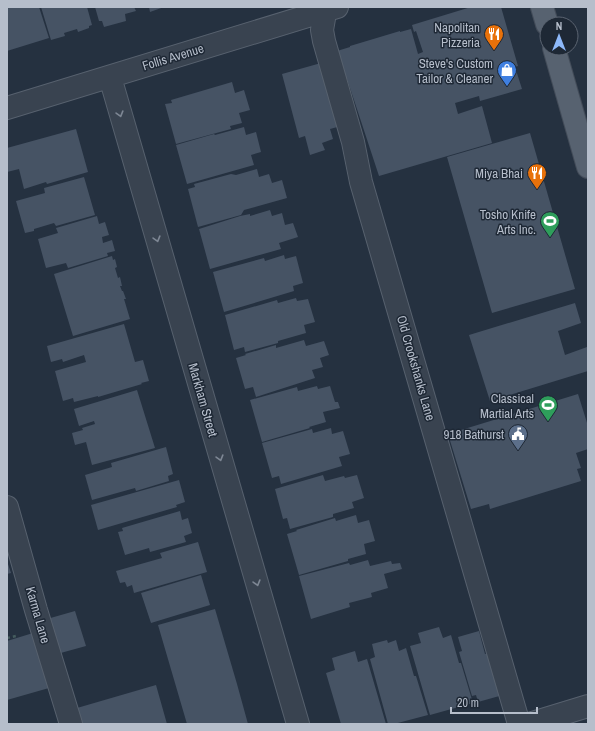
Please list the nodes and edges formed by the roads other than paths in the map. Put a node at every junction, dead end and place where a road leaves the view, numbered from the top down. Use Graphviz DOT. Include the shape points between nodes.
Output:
graph roads {
  1 [pos="330,8"];
  2 [pos="556,56"];
  3 [pos="110,77"];
  4 [pos="7,108"];
  5 [pos="588,167"];
  6 [pos="7,507"];
  7 [pos="588,706"];
  8 [pos="71,724"];
  9 [pos="298,724"];
  10 [pos="520,724"];
  11 [pos="529,724"];
  1 -- 3 [label="street, Follis Avenue"];
  1 -- 10 [label="street, Old Crookshanks Lane" via="322,30 361,182"];
  2 -- 5 [label="main road"];
  3 -- 4 [label="street, Follis Avenue"];
  3 -- 9 [label="street, Markham Street, one-way"];
  6 -- 8 [label="street, Karma Lane"];
  7 -- 11 [label="street"];
}
